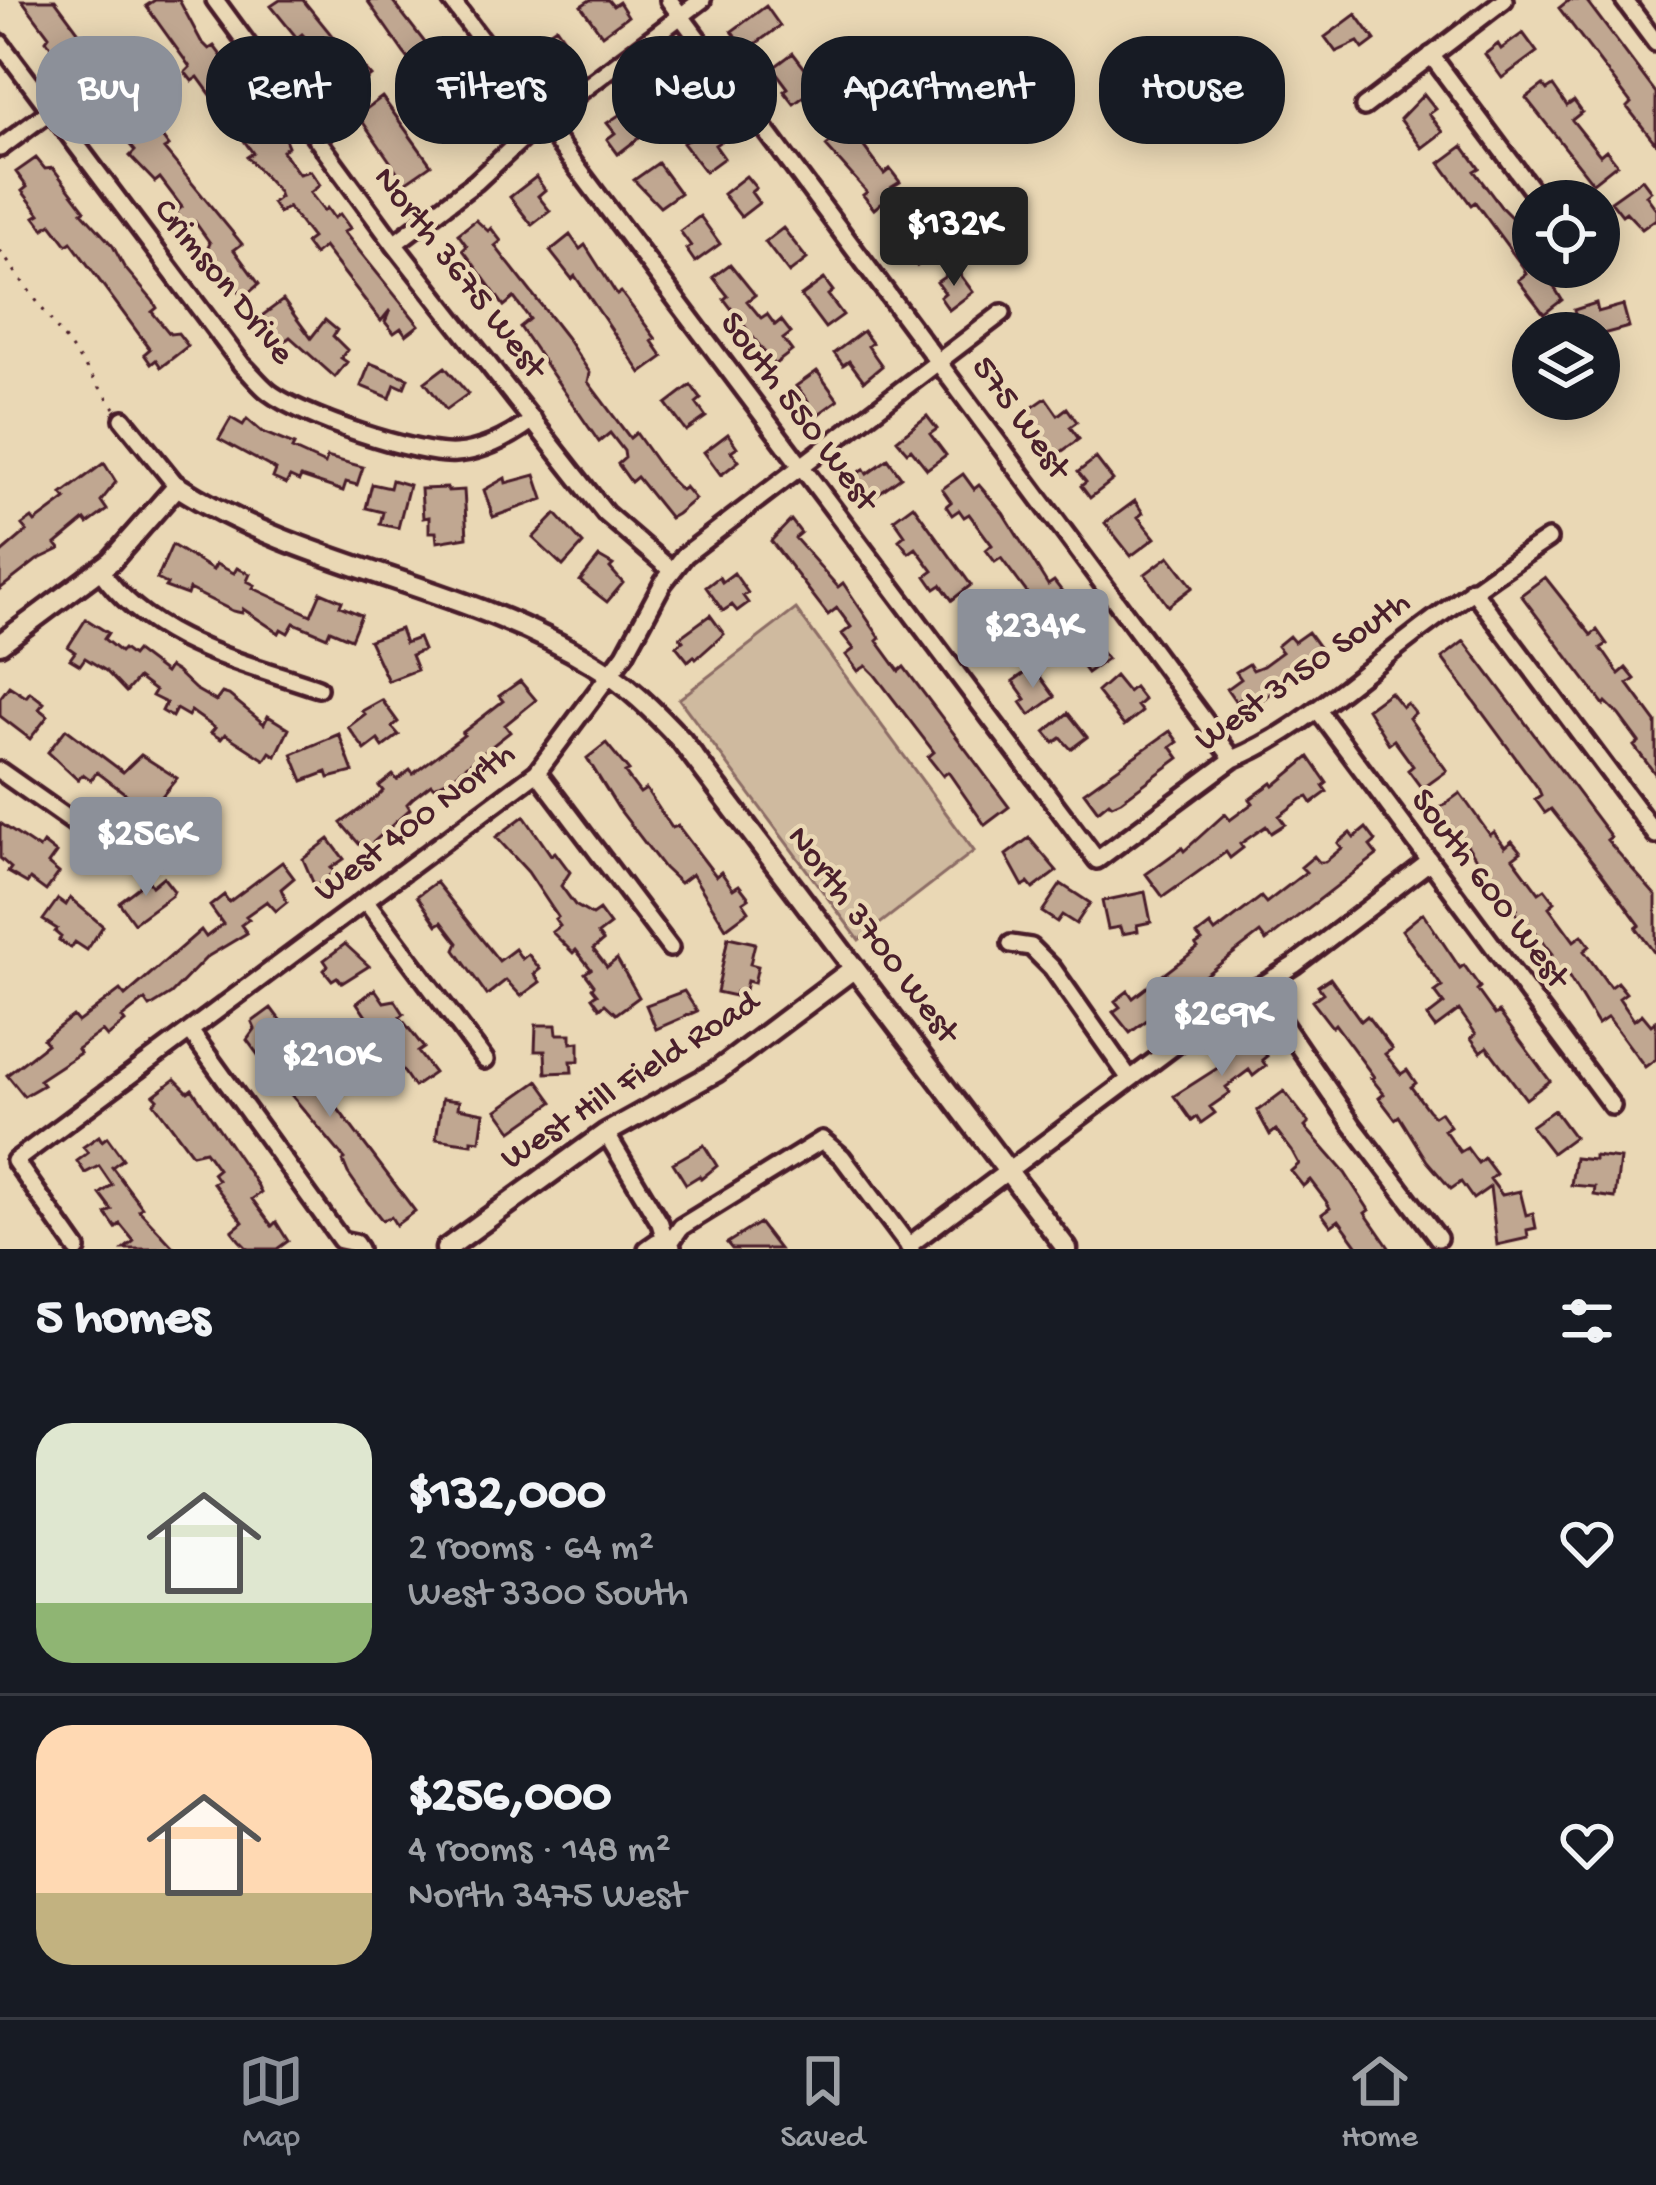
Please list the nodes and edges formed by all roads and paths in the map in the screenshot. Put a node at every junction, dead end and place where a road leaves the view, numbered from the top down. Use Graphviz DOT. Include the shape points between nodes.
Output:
graph roads {
  1 [pos="215,0"];
  2 [pos="451,0"];
  3 [pos="669,0"];
  4 [pos="702,0"];
  5 [pos="1504,0"];
  6 [pos="1624,0"];
  7 [pos="681,15"];
  8 [pos="478,36"];
  9 [pos="0,43"];
  10 [pos="1656,43"];
  11 [pos="1431,55"];
  12 [pos="588,86"];
  13 [pos="36,92"];
  14 [pos="1364,107"];
  15 [pos="36,121"];
  16 [pos="75,144"];
  17 [pos="517,144"];
  18 [pos="558,144"];
  19 [pos="0,148"];
  20 [pos="1524,180"];
  21 [pos="394,244"];
  22 [pos="0,251"];
  23 [pos="1002,314"];
  24 [pos="939,361"];
  25 [pos="123,419"];
  26 [pos="533,420"];
  27 [pos="799,465"];
  28 [pos="177,485"];
  29 [pos="1548,538"];
  30 [pos="100,570"];
  31 [pos="671,570"];
  32 [pos="1472,589"];
  33 [pos="0,644"];
  34 [pos="609,674"];
  35 [pos="318,688"];
  36 [pos="1318,709"];
  37 [pos="1233,760"];
  38 [pos="0,771"];
  39 [pos="537,772"];
  40 [pos="1656,835"];
  41 [pos="104,844"];
  42 [pos="1097,860"];
  43 [pos="1429,862"];
  44 [pos="365,900"];
  45 [pos="1011,944"];
  46 [pos="670,948"];
  47 [pos="853,969"];
  48 [pos="1258,987"];
  49 [pos="190,1031"];
  50 [pos="485,1060"];
  51 [pos="1138,1074"];
  52 [pos="1612,1106"];
  53 [pos="606,1133"];
  54 [pos="1008,1169"];
  55 [pos="1438,1238"];
  56 [pos="340,1245"];
  57 [pos="673,1248"];
  58 [pos="909,1248"];
  59 [pos="77,1249"];
  60 [pos="359,1249"];
  61 [pos="446,1249"];
  62 [pos="647,1249"];
  63 [pos="1066,1249"];
  1 -- 21 [label="street, North 3675 West"];
  2 -- 8 [label="street, South 550 West"];
  3 -- 7 [label="street, 575 West"];
  4 -- 7 [label="street"];
  5 -- 11 [label="street"];
  6 -- 10 [label="street"];
  7 -- 12 [label="street"];
  7 -- 24 [label="street, 575 West"];
  9 -- 13 [label="street, Crimson Drive"];
  11 -- 14 [label="street"];
  11 -- 20 [label="street"];
  15 -- 19 [label="street"];
  16 -- 26 [label="street, Crimson Drive" via="270,392 427,454 496,444"];
  17 -- 21 [label="street"];
  18 -- 27 [label="street, South 550 West"];
  21 -- 26 [label="street, North 3675 West"];
  22 -- 25 [label="path"];
  23 -- 24 [label="street, West 400 North"];
  24 -- 27 [label="street, West 400 North"];
  24 -- 37 [label="street, 575 West"];
  25 -- 28 [label="street"];
  26 -- 31 [label="street, North 3675 West" via="605,514"];
  27 -- 31 [label="street, West 400 North"];
  27 -- 42 [label="street, South 550 West"];
  28 -- 30 [label="street"];
  28 -- 34 [label="street, North 3700 West" via="253,528 511,622"];
  29 -- 32 [label="street, West 3150 South"];
  30 -- 33 [label="street"];
  30 -- 35 [label="street" via="152,624"];
  31 -- 34 [label="street, West 400 North"];
  32 -- 36 [label="street, West 3150 South"];
  32 -- 40 [label="street"];
  34 -- 39 [label="street, West 400 North"];
  34 -- 47 [label="street, North 3700 West" via="682,741"];
  36 -- 37 [label="street, West 3150 South"];
  36 -- 43 [label="street, South 600 West"];
  37 -- 42 [label="street, West 3150 South"];
  38 -- 41 [label="street"];
  39 -- 44 [label="street, West 400 North"];
  39 -- 46 [label="street"];
  43 -- 48 [label="street"];
  43 -- 52 [label="street, South 600 West"];
  44 -- 49 [label="street, West 400 North"];
  44 -- 50 [label="street"];
  45 -- 51 [label="street" via="1030,947 1052,968"];
  47 -- 53 [label="street, West Hill Field Road" via="716,1072"];
  47 -- 54 [label="street, North 3700 West"];
  48 -- 51 [label="street"];
  48 -- 55 [label="street"];
  49 -- 56 [label="street"];
  49 -- 59 [label="street, West 400 North" via="15,1161"];
  51 -- 54 [label="street"];
  53 -- 57 [label="street"];
  53 -- 61 [label="street, West Hill Field Road"];
  54 -- 58 [label="street"];
  54 -- 63 [label="street, North 3700 West"];
  56 -- 60 [label="street"];
  57 -- 58 [label="street" via="681,1227 822,1140"];
  57 -- 62 [label="street" via="657,1242"];
}
